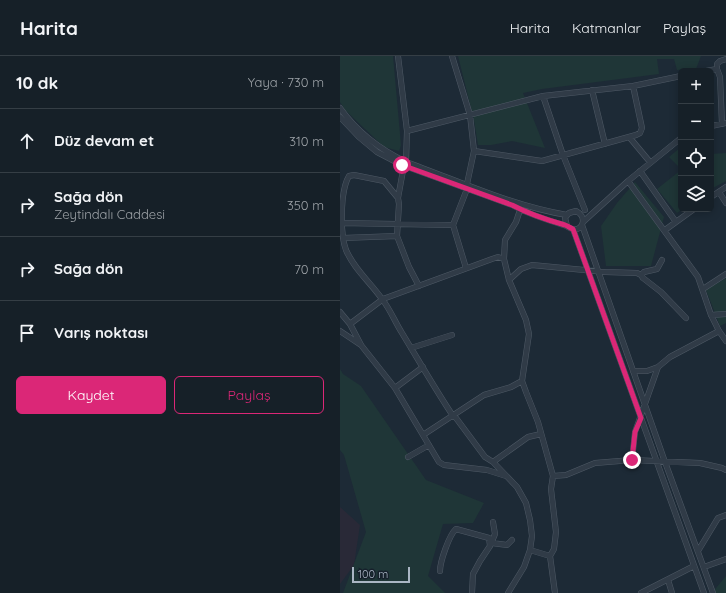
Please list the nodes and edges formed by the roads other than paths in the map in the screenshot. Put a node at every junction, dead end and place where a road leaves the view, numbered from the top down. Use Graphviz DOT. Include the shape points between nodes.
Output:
graph roads {
  1 [pos="398,56"];
  2 [pos="452,56"];
  3 [pos="726,59"];
  4 [pos="717,69"];
  5 [pos="714,70"];
  6 [pos="723,76"];
  7 [pos="678,77"];
  8 [pos="633,86"];
  9 [pos="592,90"];
  10 [pos="543,96"];
  11 [pos="340,108"];
  12 [pos="470,115"];
  13 [pos="340,117"];
  14 [pos="724,123"];
  15 [pos="714,125"];
  16 [pos="406,131"];
  17 [pos="630,138"];
  18 [pos="678,140"];
  19 [pos="605,144"];
  20 [pos="474,151"];
  21 [pos="563,155"];
  22 [pos="650,162"];
  23 [pos="405,164"];
  24 [pos="640,171"];
  25 [pos="628,181"];
  26 [pos="467,186"];
  27 [pos="726,187"];
  28 [pos="719,192"];
  29 [pos="714,195"];
  30 [pos="398,198"];
  31 [pos="726,203"];
  32 [pos="600,207"];
  33 [pos="520,210"];
  34 [pos="585,210"];
  35 [pos="579,212"];
  36 [pos="690,212"];
  37 [pos="567,215"];
  38 [pos="676,222"];
  39 [pos="341,224"];
  40 [pos="397,224"];
  41 [pos="583,224"];
  42 [pos="453,225"];
  43 [pos="567,226"];
  44 [pos="573,229"];
  45 [pos="665,230"];
  46 [pos="342,234"];
  47 [pos="397,236"];
  48 [pos="504,259"];
  49 [pos="662,260"];
  50 [pos="466,268"];
  51 [pos="589,271"];
  52 [pos="599,272"];
  53 [pos="726,274"];
  54 [pos="641,275"];
  55 [pos="509,280"];
  56 [pos="418,286"];
  57 [pos="703,289"];
  58 [pos="383,299"];
  59 [pos="340,312"];
  60 [pos="726,314"];
  61 [pos="711,315"];
  62 [pos="686,318"];
  63 [pos="350,324"];
  64 [pos="340,331"];
  65 [pos="719,331"];
  66 [pos="452,335"];
  67 [pos="726,341"];
  68 [pos="361,345"];
  69 [pos="411,348"];
  70 [pos="423,367"];
  71 [pos="658,367"];
  72 [pos="633,371"];
  73 [pos="522,381"];
  74 [pos="394,388"];
  75 [pos="646,406"];
  76 [pos="453,416"];
  77 [pos="641,418"];
  78 [pos="541,434"];
  79 [pos="424,435"];
  80 [pos="429,445"];
  81 [pos="408,456"];
  82 [pos="632,460"];
  83 [pos="493,462"];
  84 [pos="657,462"];
  85 [pos="665,462"];
  86 [pos="726,470"];
  87 [pos="507,476"];
  88 [pos="553,476"];
  89 [pos="726,515"];
  90 [pos="493,522"];
  91 [pos="512,540"];
  92 [pos="491,544"];
  93 [pos="530,550"];
  94 [pos="698,551"];
  95 [pos="550,556"];
  96 [pos="726,560"];
  97 [pos="694,566"];
  98 [pos="704,567"];
  99 [pos="440,571"];
  100 [pos="668,580"];
  101 [pos="472,593"];
  102 [pos="508,593"];
  103 [pos="555,593"];
  104 [pos="641,593"];
  105 [pos="672,593"];
  106 [pos="704,593"];
  107 [pos="713,593"];
  1 -- 16 [label="street"];
  2 -- 12 [label="street"];
  3 -- 4 [label="street" via="720,60"];
  4 -- 5 [label="street"];
  4 -- 6 [label="street"];
  6 -- 14 [label="street"];
  7 -- 8 [label="street"];
  8 -- 9 [label="street"];
  8 -- 17 [label="street" via="642,128 640,133"];
  9 -- 10 [label="street"];
  9 -- 19 [label="street"];
  10 -- 12 [label="street"];
  10 -- 21 [label="street"];
  11 -- 23 [label="street" via="361,132"];
  12 -- 16 [label="street"];
  12 -- 20 [label="street"];
  13 -- 23 [label="street" via="358,137 377,152"];
  14 -- 15 [label="street"];
  16 -- 23 [label="street"];
  17 -- 19 [label="street"];
  17 -- 22 [label="street"];
  18 -- 22 [label="street"];
  19 -- 21 [label="street"];
  20 -- 21 [label="street" via="542,161"];
  20 -- 26 [label="street"];
  21 -- 34 [label="street"];
  22 -- 24 [label="street"];
  23 -- 26 [label="street"];
  23 -- 30 [label="street"];
  24 -- 25 [label="street"];
  24 -- 38 [label="street"];
  25 -- 32 [label="street"];
  25 -- 45 [label="street"];
  26 -- 33 [label="street"];
  26 -- 37 [label="street" via="543,211"];
  26 -- 42 [label="street"];
  27 -- 28 [label="street"];
  28 -- 29 [label="street"];
  28 -- 31 [label="street"];
  30 -- 39 [label="street" via="384,181 350,175 341,202"];
  30 -- 40 [label="street"];
  32 -- 34 [label="street"];
  32 -- 41 [label="street"];
  33 -- 43 [label="street"];
  33 -- 48 [label="street" via="505,240"];
  34 -- 35 [label="street"];
  35 -- 37 [label="street"];
  35 -- 41 [label="street" via="583,216"];
  36 -- 38 [label="street"];
  37 -- 43 [label="street"];
  38 -- 45 [label="street"];
  39 -- 40 [label="street"];
  39 -- 46 [label="street"];
  40 -- 42 [label="street"];
  40 -- 47 [label="street"];
  41 -- 44 [label="street"];
  41 -- 52 [label="street"];
  42 -- 50 [label="street"];
  43 -- 44 [label="street"];
  44 -- 51 [label="street"];
  45 -- 57 [label="street" via="698,277"];
  46 -- 47 [label="street"];
  46 -- 58 [label="street" via="351,261"];
  47 -- 56 [label="street"];
  48 -- 50 [label="street" via="498,257"];
  48 -- 55 [label="street"];
  49 -- 54 [label="street" via="657,269"];
  50 -- 56 [label="street"];
  51 -- 52 [label="street"];
  51 -- 55 [label="street" via="532,266 521,269"];
  51 -- 77 [label="street"];
  52 -- 54 [label="street"];
  52 -- 72 [label="street"];
  53 -- 57 [label="street"];
  54 -- 62 [label="street" via="662,292"];
  55 -- 73 [label="street" via="526,320 529,334"];
  56 -- 58 [label="street"];
  57 -- 61 [label="street"];
  58 -- 63 [label="street"];
  58 -- 69 [label="street"];
  59 -- 63 [label="street"];
  60 -- 61 [label="street"];
  61 -- 65 [label="street"];
  63 -- 68 [label="street"];
  64 -- 68 [label="street"];
  65 -- 67 [label="street"];
  65 -- 71 [label="street" via="670,357"];
  66 -- 69 [label="street"];
  68 -- 74 [label="street"];
  69 -- 70 [label="street"];
  70 -- 74 [label="street"];
  70 -- 76 [label="street"];
  71 -- 72 [label="street" via="647,371"];
  71 -- 75 [label="street"];
  72 -- 75 [label="street"];
  73 -- 76 [label="street" via="484,395"];
  73 -- 78 [label="street"];
  74 -- 79 [label="street"];
  75 -- 77 [label="street"];
  75 -- 85 [label="street"];
  76 -- 79 [label="street"];
  76 -- 83 [label="street" via="485,456"];
  77 -- 82 [label="street" via="635,432"];
  77 -- 84 [label="street"];
  78 -- 83 [label="street" via="528,437"];
  78 -- 88 [label="street"];
  79 -- 80 [label="street"];
  80 -- 81 [label="street"];
  80 -- 87 [label="street" via="439,462 444,465 488,470"];
  82 -- 84 [label="street"];
  82 -- 88 [label="street" via="595,463 566,475"];
  83 -- 87 [label="street"];
  84 -- 85 [label="street"];
  84 -- 97 [label="street"];
  85 -- 86 [label="street" via="700,463"];
  85 -- 94 [label="street"];
  87 -- 93 [label="street" via="526,503 532,536"];
  88 -- 95 [label="street" via="551,488 556,532 554,549"];
  89 -- 94 [label="street" via="718,518"];
  90 -- 92 [label="street" via="495,534"];
  91 -- 92 [label="street" via="507,545"];
  92 -- 99 [label="street" via="489,538 456,529 445,552"];
  92 -- 101 [label="street" via="473,574"];
  93 -- 95 [label="street"];
  93 -- 102 [label="street" via="524,567"];
  94 -- 98 [label="street"];
  95 -- 103 [label="street"];
  96 -- 98 [label="street"];
  97 -- 100 [label="street"];
  97 -- 106 [label="street"];
  98 -- 107 [label="street"];
  100 -- 104 [label="street"];
  100 -- 105 [label="street"];
}
